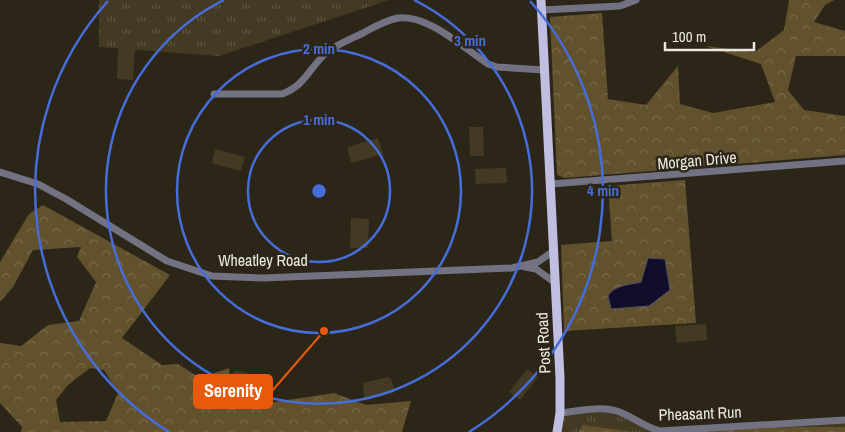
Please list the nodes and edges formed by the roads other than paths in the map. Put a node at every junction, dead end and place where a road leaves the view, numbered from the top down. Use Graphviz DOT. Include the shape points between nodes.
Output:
graph roads {
  1 [pos="541,0"];
  2 [pos="636,0"];
  3 [pos="541,10"];
  4 [pos="544,70"];
  5 [pos="214,94"];
  6 [pos="845,161"];
  7 [pos="0,172"];
  8 [pos="551,184"];
  9 [pos="552,252"];
  10 [pos="522,267"];
  11 [pos="554,282"];
  12 [pos="560,413"];
  13 [pos="845,420"];
  14 [pos="557,432"];
  1 -- 3 [label="main road"];
  2 -- 3 [label="street" via="620,6"];
  3 -- 4 [label="main road"];
  4 -- 5 [label="street" via="497,68 436,28 424,22 400,18 334,47 290,91 282,94"];
  4 -- 8 [label="main road"];
  6 -- 8 [label="street, Morgan Drive"];
  7 -- 10 [label="street, Wheatley Road" via="38,184 167,261 212,276 263,278"];
  8 -- 9 [label="main road"];
  9 -- 10 [label="street, Wheatley Road" via="538,262"];
  9 -- 11 [label="main road, Post Road"];
  10 -- 11 [label="street, Wheatley Road" via="536,269"];
  11 -- 12 [label="main road, Post Road"];
  12 -- 13 [label="street, Pheasant Run" via="615,410 660,431"];
  12 -- 14 [label="main road, Post Road"];
}
